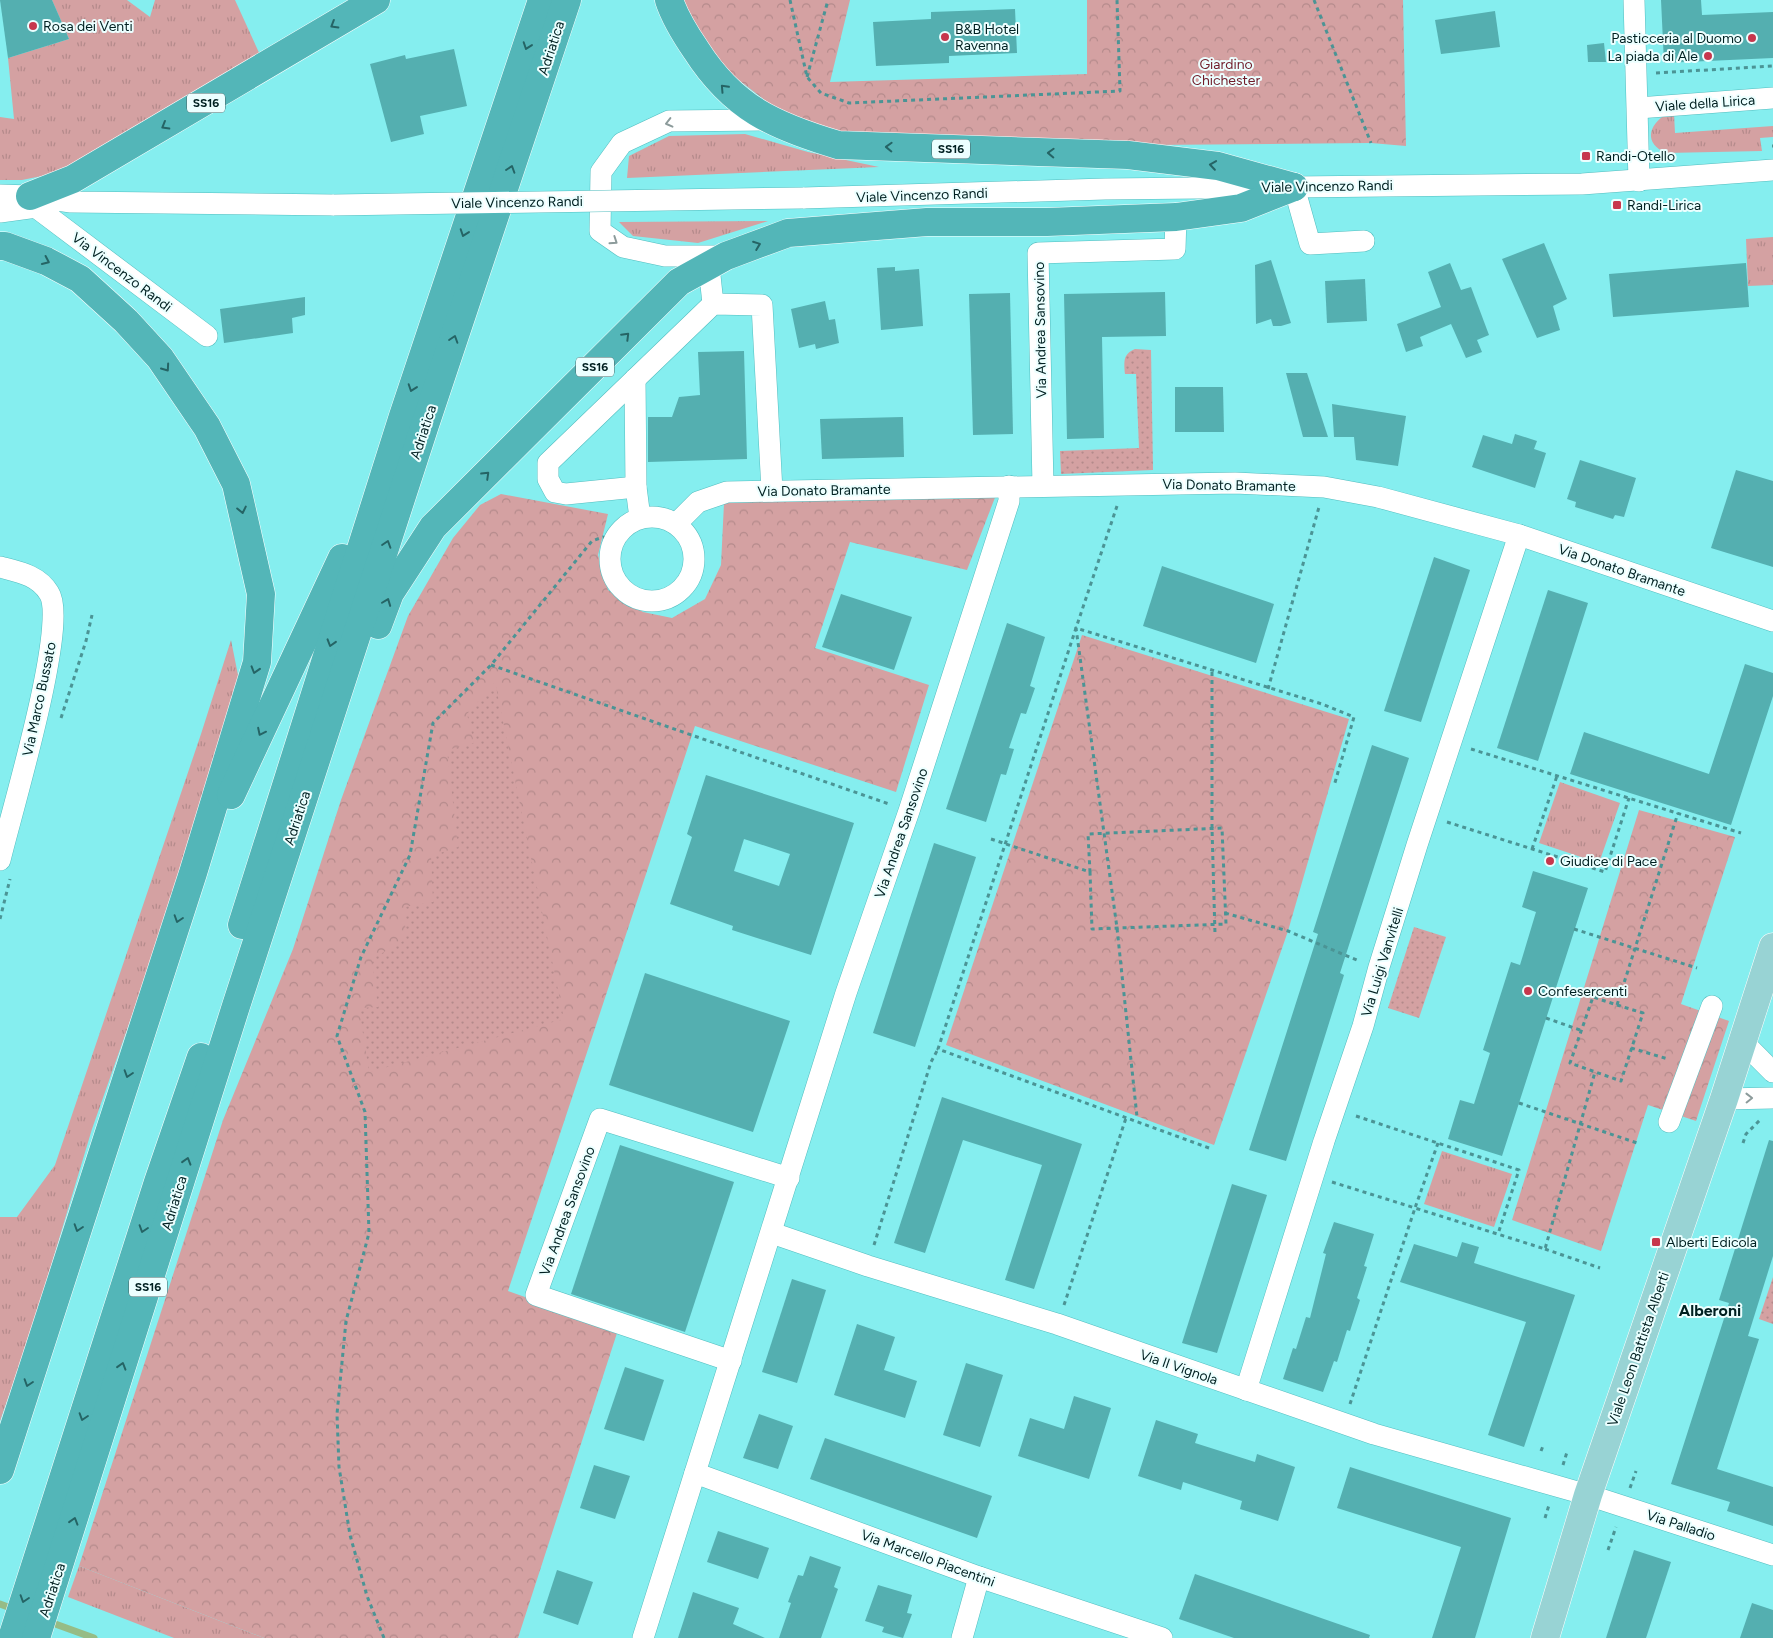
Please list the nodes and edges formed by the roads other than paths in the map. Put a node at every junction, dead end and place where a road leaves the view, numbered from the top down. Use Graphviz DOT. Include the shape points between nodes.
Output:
graph roads {
  1 [pos="376,0"];
  2 [pos="542,0"];
  3 [pos="567,0"];
  4 [pos="669,0"];
  5 [pos="1634,0"];
  6 [pos="1773,98"];
  7 [pos="1638,108"];
  8 [pos="769,120"];
  9 [pos="1773,170"];
  10 [pos="1639,181"];
  11 [pos="1294,187"];
  12 [pos="0,195"];
  13 [pos="33,202"];
  14 [pos="0,212"];
  15 [pos="1176,217"];
  16 [pos="1364,241"];
  17 [pos="0,246"];
  18 [pos="718,261"];
  19 [pos="713,304"];
  20 [pos="207,336"];
  21 [pos="636,379"];
  22 [pos="402,416"];
  23 [pos="636,486"];
  24 [pos="1009,486"];
  25 [pos="1043,486"];
  26 [pos="772,491"];
  27 [pos="640,518"];
  28 [pos="676,524"];
  29 [pos="1519,535"];
  30 [pos="0,567"];
  31 [pos="1773,621"];
  32 [pos="0,860"];
  33 [pos="193,873"];
  34 [pos="1773,947"];
  35 [pos="236,1006"];
  36 [pos="1712,1006"];
  37 [pos="1742,1041"];
  38 [pos="1773,1072"];
  39 [pos="1773,1098"];
  40 [pos="1724,1099"];
  41 [pos="1669,1122"];
  42 [pos="789,1178"];
  43 [pos="772,1233"];
  44 [pos="731,1361"];
  45 [pos="1246,1390"];
  46 [pos="0,1470"];
  47 [pos="695,1473"];
  48 [pos="1588,1495"];
  49 [pos="1773,1555"];
  50 [pos="48,1564"];
  51 [pos="979,1577"];
  52 [pos="12,1638"];
  53 [pos="36,1638"];
  54 [pos="643,1638"];
  55 [pos="962,1638"];
  56 [pos="1162,1638"];
  57 [pos="1545,1638"];
  1 -- 13 [label="highway, SS16, one-way"];
  2 -- 22 [label="highway, Adriatica / SS16, one-way"];
  35 -- 3 [label="highway, Adriatica / SS16, one-way"];
  8 -- 4 [label="highway, SS16, one-way" via="733,97 710,72 674,14"];
  5 -- 7 [label="street"];
  6 -- 7 [label="street, Viale della Lirica"];
  7 -- 10 [label="street"];
  11 -- 8 [label="highway, SS16, one-way" via="1218,166 1128,155 838,145"];
  8 -- 18 [label="street, one-way" via="669,121 622,143 601,172 600,232 623,247 665,256"];
  9 -- 10 [label="street, Viale Vincenzo Randi"];
  10 -- 11 [label="street, Viale Vincenzo Randi"];
  11 -- 13 [label="street, Viale Vincenzo Randi, bridge" via="334,205"];
  11 -- 15 [label="highway, SS16" via="1241,208"];
  11 -- 16 [label="street" via="1310,244"];
  12 -- 13 [label="street, Viale Vincenzo Randi"];
  13 -- 14 [label="street, Viale Vincenzo Randi"];
  13 -- 20 [label="street, Via Vincenzo Randi"];
  18 -- 15 [label="highway, SS16, one-way" via="788,233 842,227"];
  15 -- 25 [label="street, Via Andrea Sansovino" via="1175,248 1038,253"];
  17 -- 33 [label="highway, one-way" via="46,260 80,280 126,320 160,358 208,428 236,484 261,594 257,662"];
  18 -- 19 [label="street"];
  35 -- 18 [label="highway, SS16, one-way" via="266,968 365,657 396,584 433,527 679,282"];
  19 -- 21 [label="street"];
  19 -- 26 [label="street" via="762,305"];
  21 -- 23 [label="street"];
  21 -- 23 [label="street" via="548,463 548,479 555,492 566,494"];
  22 -- 33 [label="highway, one-way" via="299,653"];
  22 -- 50 [label="highway, Adriatica / SS16, one-way" via="204,1048 158,1182"];
  23 -- 27 [label="street"];
  24 -- 25 [label="street, Via Donato Bramante"];
  24 -- 26 [label="street, Via Donato Bramante"];
  24 -- 42 [label="street, Via Andrea Sansovino" via="1009,501 909,811 846,993"];
  25 -- 29 [label="street, Via Donato Bramante" via="1235,483 1324,487 1378,497"];
  26 -- 28 [label="street, Via Donato Bramante" via="727,492 698,502"];
  27 -- 28 [label="street" via="653,517"];
  27 -- 28 [label="street" via="629,523 614,542 610,554 611,568 625,591 650,601 676,594 692,573 692,546"];
  29 -- 31 [label="street, Via Donato Bramante"];
  29 -- 45 [label="street, Via Luigi Vanvitelli" via="1378,967 1363,1026"];
  30 -- 32 [label="street, Via Marco Bussato" via="33,576 50,593 55,611 46,674"];
  33 -- 46 [label="highway, one-way"];
  34 -- 37 [label="main road, Viale Leon Battista Alberti"];
  50 -- 35 [label="highway, Adriatica / SS16, one-way"];
  36 -- 41 [label="street"];
  37 -- 38 [label="street"];
  37 -- 40 [label="main road, Viale Leon Battista Alberti"];
  40 -- 39 [label="street, one-way"];
  40 -- 48 [label="main road, Viale Leon Battista Alberti"];
  42 -- 43 [label="street, Via Andrea Sansovino"];
  42 -- 44 [label="street, Via Andrea Sansovino" via="600,1119 536,1295"];
  43 -- 44 [label="street, Via Andrea Sansovino"];
  43 -- 45 [label="street, Via Il Vignola" via="1057,1324"];
  44 -- 47 [label="street, Via Andrea Sansovino"];
  45 -- 48 [label="street, Via Il Vignola" via="1374,1434"];
  47 -- 51 [label="street, Via Marcello Piacentini"];
  47 -- 54 [label="street, Via Andrea Sansovino"];
  48 -- 49 [label="street, Via Palladio"];
  48 -- 57 [label="main road, Viale Leon Battista Alberti"];
  50 -- 52 [label="highway, Adriatica / SS16, one-way"];
  50 -- 53 [label="highway, Adriatica / SS16"];
  51 -- 55 [label="street"];
  51 -- 56 [label="street, Via Marcello Piacentini"];
}
